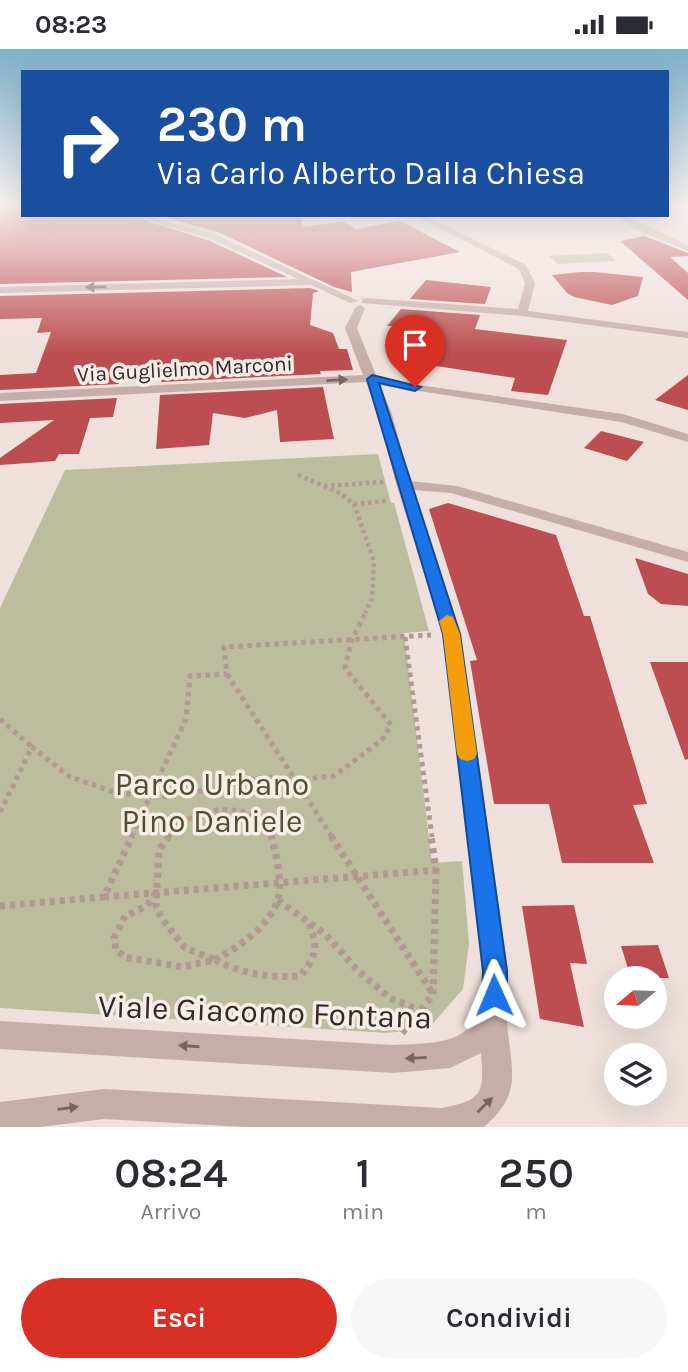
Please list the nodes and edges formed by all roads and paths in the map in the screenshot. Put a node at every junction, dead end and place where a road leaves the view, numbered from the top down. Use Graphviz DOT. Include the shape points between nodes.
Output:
graph roads {
  1 [pos="252,254"];
  2 [pos="497,254"];
  3 [pos="312,282"];
  4 [pos="0,289"];
  5 [pos="360,303"];
  6 [pos="522,313"];
  7 [pos="688,335"];
  8 [pos="372,379"];
  9 [pos="0,397"];
  10 [pos="688,438"];
  11 [pos="298,475"];
  12 [pos="323,486"];
  13 [pos="396,489"];
  14 [pos="354,504"];
  15 [pos="688,557"];
  16 [pos="436,634"];
  17 [pos="405,637"];
  18 [pos="352,639"];
  19 [pos="227,674"];
  20 [pos="0,719"];
  21 [pos="32,747"];
  22 [pos="296,780"];
  23 [pos="150,797"];
  24 [pos="0,812"];
  25 [pos="436,870"];
  26 [pos="358,877"];
  27 [pos="279,882"];
  28 [pos="156,893"];
  29 [pos="104,897"];
  30 [pos="278,900"];
  31 [pos="0,906"];
  32 [pos="308,922"];
  33 [pos="215,960"];
  34 [pos="433,995"];
  35 [pos="493,1018"];
  36 [pos="0,1035"];
  37 [pos="0,1117"];
  1 -- 3 [label="street"];
  2 -- 6 [label="street" via="523,267 530,283"];
  3 -- 4 [label="street, one-way"];
  3 -- 5 [label="street"];
  5 -- 6 [label="street"];
  5 -- 8 [label="street" via="351,328"];
  6 -- 7 [label="street"];
  9 -- 8 [label="street, Via Guglielmo Marconi, one-way"];
  8 -- 10 [label="street, Via Guglielmo Marconi" via="623,418"];
  8 -- 13 [label="street"];
  11 -- 12 [label="path"];
  12 -- 13 [label="path"];
  12 -- 14 [label="path"];
  13 -- 14 [label="path"];
  13 -- 15 [label="street" via="452,489"];
  13 -- 35 [label="street" via="452,634 495,971"];
  14 -- 18 [label="path" via="374,561 372,599"];
  16 -- 17 [label="path"];
  17 -- 18 [label="path"];
  17 -- 25 [label="path"];
  18 -- 19 [label="path" via="224,647"];
  18 -- 22 [label="path" via="345,668 359,691 378,705 391,725 382,740 334,776"];
  19 -- 22 [label="path"];
  19 -- 23 [label="path" via="190,676 186,719"];
  20 -- 21 [label="path"];
  21 -- 23 [label="path" via="70,777 114,792"];
  21 -- 24 [label="path"];
  22 -- 23 [label="path" via="264,777 179,796"];
  22 -- 26 [label="path"];
  23 -- 29 [label="path"];
  25 -- 26 [label="path"];
  25 -- 34 [label="path"];
  26 -- 27 [label="path"];
  26 -- 34 [label="path"];
  27 -- 28 [label="path"];
  27 -- 28 [label="path" via="271,836 258,819 231,810 201,813 174,828 159,850"];
  27 -- 30 [label="path"];
  28 -- 29 [label="path"];
  28 -- 33 [label="path" via="162,919 185,948"];
  28 -- 33 [label="path" via="147,906 125,916 114,938 124,957 183,967"];
  29 -- 31 [label="path"];
  30 -- 32 [label="path"];
  30 -- 33 [label="path" via="261,926 236,949"];
  32 -- 33 [label="path" via="317,941 316,959 300,976 243,973"];
  32 -- 34 [label="path" via="390,998 421,1011"];
  35 -- 36 [label="street, Viale Giacomo Fontana, one-way" via="481,1038 465,1050 393,1059"];
  37 -- 35 [label="street, one-way" via="104,1104 441,1123 473,1117 492,1101 498,1083"];
}
